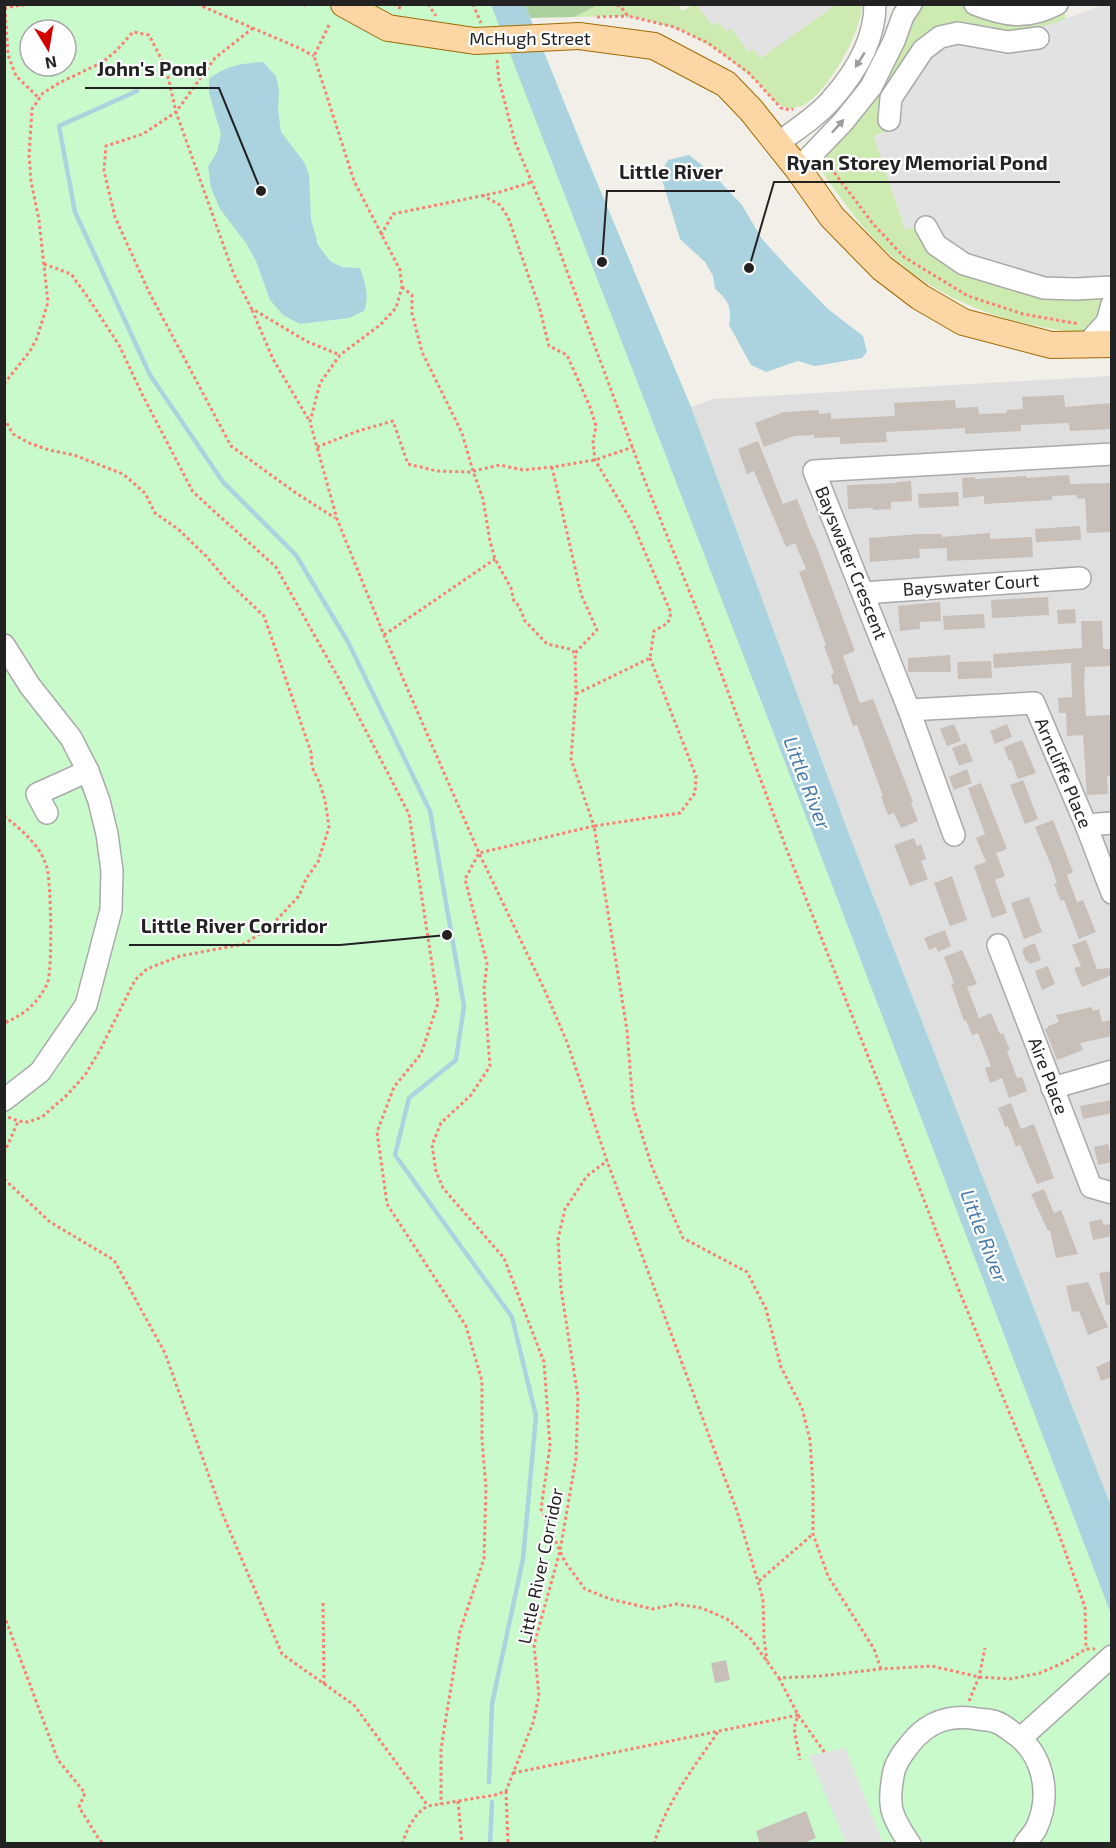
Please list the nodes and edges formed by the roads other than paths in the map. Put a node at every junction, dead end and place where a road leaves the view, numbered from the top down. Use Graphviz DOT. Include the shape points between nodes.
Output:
graph roads {
  1 [pos="344,4"];
  2 [pos="875,4"];
  3 [pos="911,4"];
  4 [pos="975,4"];
  5 [pos="1057,4"];
  6 [pos="1038,38"];
  7 [pos="890,120"];
  8 [pos="778,143"];
  9 [pos="798,169"];
  10 [pos="926,227"];
  11 [pos="1112,287"];
  12 [pos="1112,304"];
  13 [pos="1099,344"];
  14 [pos="1112,454"];
  15 [pos="1080,578"];
  16 [pos="863,592"];
  17 [pos="4,645"];
  18 [pos="909,710"];
  19 [pos="88,771"];
  20 [pos="47,813"];
  21 [pos="1112,823"];
  22 [pos="1086,825"];
  23 [pos="954,835"];
  24 [pos="1112,893"];
  25 [pos="998,945"];
  26 [pos="1112,1071"];
  27 [pos="1052,1088"];
  28 [pos="4,1100"];
  29 [pos="1112,1193"];
  30 [pos="1111,1656"];
  31 [pos="1021,1738"];
  32 [pos="910,1844"];
  33 [pos="1025,1844"];
  1 -- 8 [label="main road, McHugh Street, bridge" via="388,28 475,40 579,36 654,46 726,84"];
  2 -- 8 [label="street, one-way" via="875,20 864,55 831,101"];
  9 -- 3 [label="street, one-way" via="871,87"];
  4 -- 5 [label="street" via="1024,16"];
  6 -- 7 [label="street" via="1008,42 958,33 940,37 923,50 891,98"];
  8 -- 9 [label="main road, McHugh Street"];
  9 -- 13 [label="main road, McHugh Street" via="832,218 882,268 920,297 963,322 1051,345"];
  10 -- 11 [label="street" via="936,245 964,264 1044,288"];
  12 -- 13 [label="street"];
  14 -- 16 [label="street, Bayswater Crescent" via="814,471"];
  15 -- 16 [label="street, Bayswater Court"];
  16 -- 18 [label="street, Bayswater Crescent"];
  17 -- 19 [label="street" via="70,738"];
  18 -- 22 [label="street, Arncliffe Place" via="1034,703"];
  18 -- 23 [label="street, Bayswater Crescent"];
  19 -- 20 [label="street" via="38,794"];
  19 -- 28 [label="street" via="107,834 112,871 111,910 86,1005 40,1072"];
  21 -- 22 [label="street"];
  22 -- 24 [label="street, Arncliffe Place"];
  25 -- 27 [label="street, Aire Place"];
  26 -- 27 [label="street"];
  27 -- 29 [label="street, Aire Place" via="1091,1187"];
  30 -- 31 [label="street"];
  31 -- 32 [label="street" via="998,1722 961,1716 919,1732 897,1761 889,1796 896,1824"];
  31 -- 33 [label="street" via="1040,1767 1044,1785 1044,1804 1035,1830"];
}
